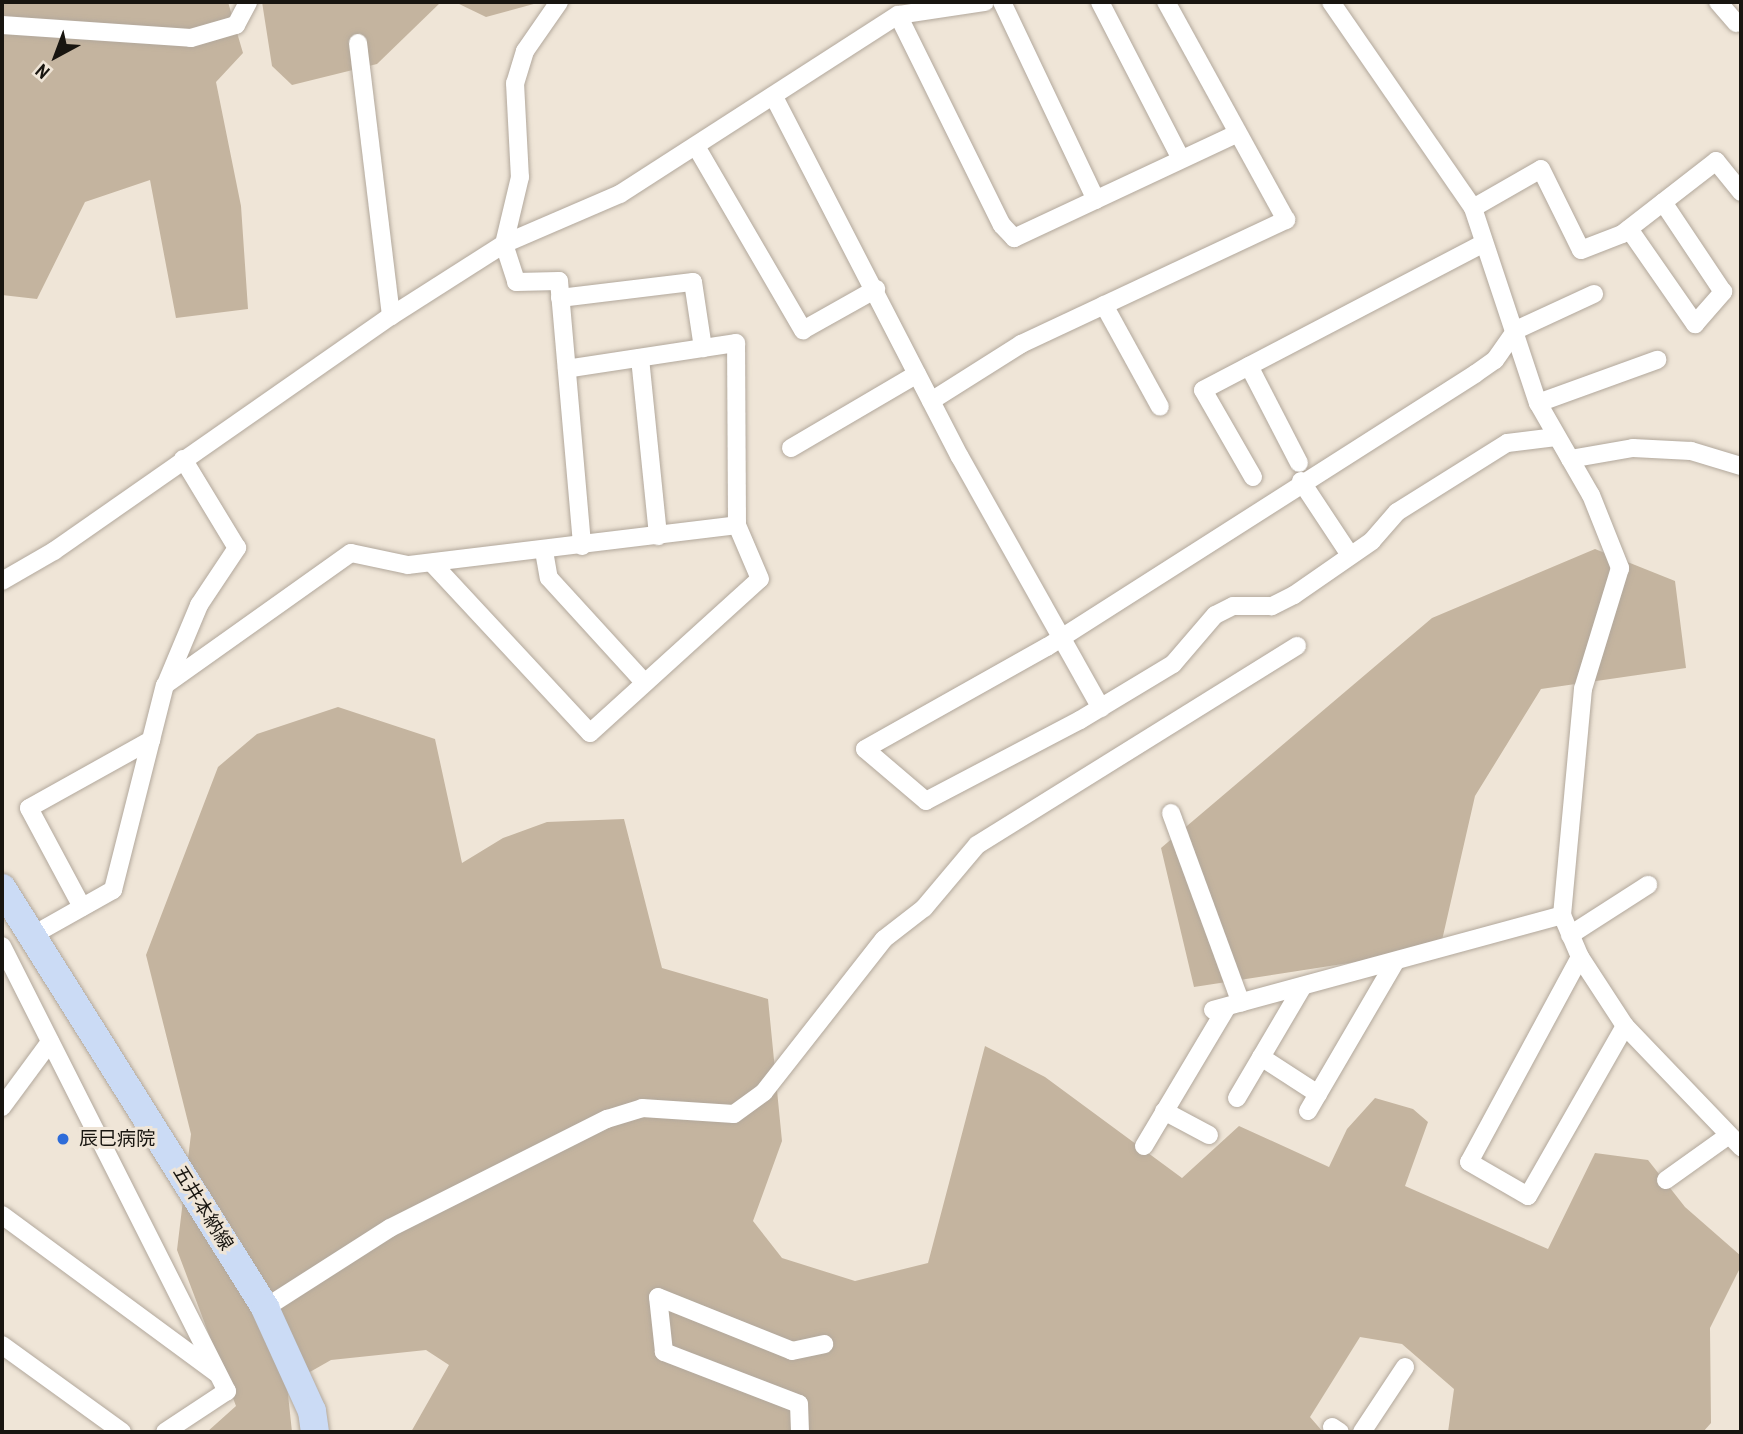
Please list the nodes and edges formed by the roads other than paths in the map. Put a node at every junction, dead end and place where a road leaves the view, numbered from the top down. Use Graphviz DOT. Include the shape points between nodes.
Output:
graph roads {
  1 [pos="248,2"];
  2 [pos="559,2"];
  3 [pos="985,2"];
  4 [pos="1002,2"];
  5 [pos="1100,2"];
  6 [pos="1166,2"];
  7 [pos="1331,2"];
  8 [pos="1718,2"];
  9 [pos="898,15"];
  10 [pos="1735,23"];
  11 [pos="2,25"];
  12 [pos="358,43"];
  13 [pos="774,97"];
  14 [pos="1236,134"];
  15 [pos="697,148"];
  16 [pos="1180,157"];
  17 [pos="1741,192"];
  18 [pos="1096,200"];
  19 [pos="1663,202"];
  20 [pos="1473,208"];
  21 [pos="1629,229"];
  22 [pos="504,244"];
  23 [pos="1482,244"];
  24 [pos="876,289"];
  25 [pos="1594,295"];
  26 [pos="560,298"];
  27 [pos="1104,305"];
  28 [pos="391,316"];
  29 [pos="1516,330"];
  30 [pos="703,348"];
  31 [pos="640,358"];
  32 [pos="1657,360"];
  33 [pos="1249,366"];
  34 [pos="567,369"];
  35 [pos="917,374"];
  36 [pos="931,401"];
  37 [pos="1538,403"];
  38 [pos="1160,407"];
  39 [pos="1556,437"];
  40 [pos="791,448"];
  41 [pos="183,459"];
  42 [pos="1570,459"];
  43 [pos="1741,464"];
  44 [pos="1300,472"];
  45 [pos="1253,477"];
  46 [pos="737,525"];
  47 [pos="658,536"];
  48 [pos="582,546"];
  49 [pos="544,551"];
  50 [pos="1350,555"];
  51 [pos="432,563"];
  52 [pos="2,581"];
  53 [pos="1060,636"];
  54 [pos="1297,646"];
  55 [pos="645,683"];
  56 [pos="165,685"];
  57 [pos="1101,708"];
  58 [pos="151,740"];
  59 [pos="1171,813"];
  60 [pos="1648,885"];
  61 [pos="2,888"];
  62 [pos="82,907"];
  63 [pos="1562,915"];
  64 [pos="1570,934"];
  65 [pos="33,935"];
  66 [pos="2,946"];
  67 [pos="1580,957"];
  68 [pos="1395,962"];
  69 [pos="1303,986"];
  70 [pos="1227,1007"];
  71 [pos="1625,1026"];
  72 [pos="50,1042"];
  73 [pos="1261,1057"];
  74 [pos="1318,1094"];
  75 [pos="1237,1098"];
  76 [pos="2,1107"];
  77 [pos="1164,1111"];
  78 [pos="1308,1111"];
  79 [pos="1209,1135"];
  80 [pos="1735,1141"];
  81 [pos="1144,1146"];
  82 [pos="1666,1180"];
  83 [pos="2,1215"];
  84 [pos="265,1308"];
  85 [pos="2,1345"];
  86 [pos="824,1345"];
  87 [pos="1405,1367"];
  88 [pos="218,1375"];
  89 [pos="122,1432"];
  90 [pos="165,1432"];
  91 [pos="315,1432"];
  92 [pos="800,1432"];
  93 [pos="1362,1432"];
  1 -- 11 [label="street" via="236,25 191,38"];
  2 -- 22 [label="street" via="525,51 515,83 520,177"];
  3 -- 9 [label="street"];
  4 -- 18 [label="street"];
  5 -- 16 [label="street"];
  6 -- 14 [label="street"];
  7 -- 20 [label="street"];
  8 -- 10 [label="street"];
  9 -- 13 [label="street"];
  9 -- 18 [label="street" via="1002,225 1014,238"];
  12 -- 28 [label="street"];
  13 -- 15 [label="street"];
  13 -- 24 [label="street"];
  14 -- 16 [label="street"];
  14 -- 27 [label="street" via="1286,220"];
  15 -- 22 [label="street" via="621,194"];
  15 -- 24 [label="street" via="803,330"];
  16 -- 18 [label="street"];
  17 -- 19 [label="street" via="1716,161"];
  19 -- 21 [label="street"];
  19 -- 21 [label="street" via="1723,292 1695,324"];
  20 -- 21 [label="street" via="1541,169 1581,250"];
  20 -- 23 [label="street"];
  22 -- 26 [label="street" via="516,282 559,281"];
  22 -- 28 [label="street"];
  23 -- 29 [label="street"];
  23 -- 33 [label="street"];
  24 -- 35 [label="street"];
  25 -- 29 [label="street"];
  26 -- 30 [label="street" via="693,282"];
  26 -- 34 [label="street"];
  27 -- 36 [label="street" via="1021,344"];
  27 -- 38 [label="street"];
  28 -- 41 [label="street"];
  29 -- 37 [label="street"];
  29 -- 44 [label="street" via="1495,360"];
  30 -- 31 [label="street"];
  30 -- 46 [label="street" via="736,343"];
  31 -- 34 [label="street"];
  31 -- 47 [label="street"];
  32 -- 37 [label="street"];
  33 -- 44 [label="street"];
  33 -- 45 [label="street" via="1203,390"];
  34 -- 48 [label="street"];
  35 -- 36 [label="street"];
  35 -- 40 [label="street"];
  36 -- 53 [label="street"];
  37 -- 39 [label="street"];
  39 -- 42 [label="street"];
  39 -- 50 [label="street" via="1507,443 1397,512 1372,541"];
  41 -- 52 [label="street" via="54,551"];
  41 -- 56 [label="street" via="237,548 199,605"];
  42 -- 43 [label="street" via="1633,448 1691,451"];
  42 -- 63 [label="street" via="1612,539 1620,568 1583,689"];
  44 -- 50 [label="street"];
  44 -- 53 [label="street"];
  46 -- 47 [label="street"];
  46 -- 55 [label="street" via="760,579"];
  47 -- 48 [label="street"];
  48 -- 49 [label="street"];
  49 -- 51 [label="street"];
  49 -- 55 [label="street" via="550,578"];
  50 -- 57 [label="street" via="1272,606 1233,606 1215,615 1174,664"];
  51 -- 55 [label="street" via="590,733"];
  51 -- 56 [label="street" via="408,565 351,553"];
  53 -- 57 [label="street"];
  53 -- 57 [label="street" via="865,749 926,801"];
  54 -- 84 [label="street" via="977,845 924,908 884,939 764,1092 734,1114 642,1108 607,1119 390,1228"];
  56 -- 58 [label="street"];
  58 -- 62 [label="street" via="113,890"];
  58 -- 62 [label="street" via="29,808"];
  59 -- 70 [label="street"];
  60 -- 64 [label="street"];
  61 -- 65 [label="main road, 五井本納線"];
  62 -- 65 [label="street"];
  63 -- 64 [label="street"];
  63 -- 68 [label="street"];
  64 -- 67 [label="street"];
  65 -- 84 [label="main road, 五井本納線"];
  66 -- 72 [label="street"];
  67 -- 71 [label="street"];
  67 -- 71 [label="street" via="1469,1162 1528,1196"];
  68 -- 69 [label="street"];
  68 -- 74 [label="street"];
  69 -- 70 [label="street"];
  69 -- 73 [label="street"];
  70 -- 77 [label="street"];
  71 -- 80 [label="street"];
  72 -- 76 [label="street"];
  72 -- 88 [label="street"];
  73 -- 74 [label="street"];
  73 -- 75 [label="street"];
  74 -- 78 [label="street"];
  77 -- 79 [label="street"];
  77 -- 81 [label="street"];
  80 -- 82 [label="street"];
  83 -- 88 [label="street"];
  84 -- 91 [label="main road, 五井本納線" via="312,1411"];
  85 -- 89 [label="street"];
  86 -- 92 [label="street" via="792,1351 658,1297 664,1352 799,1404"];
  87 -- 93 [label="street"];
  88 -- 90 [label="street" via="227,1391"];
}
